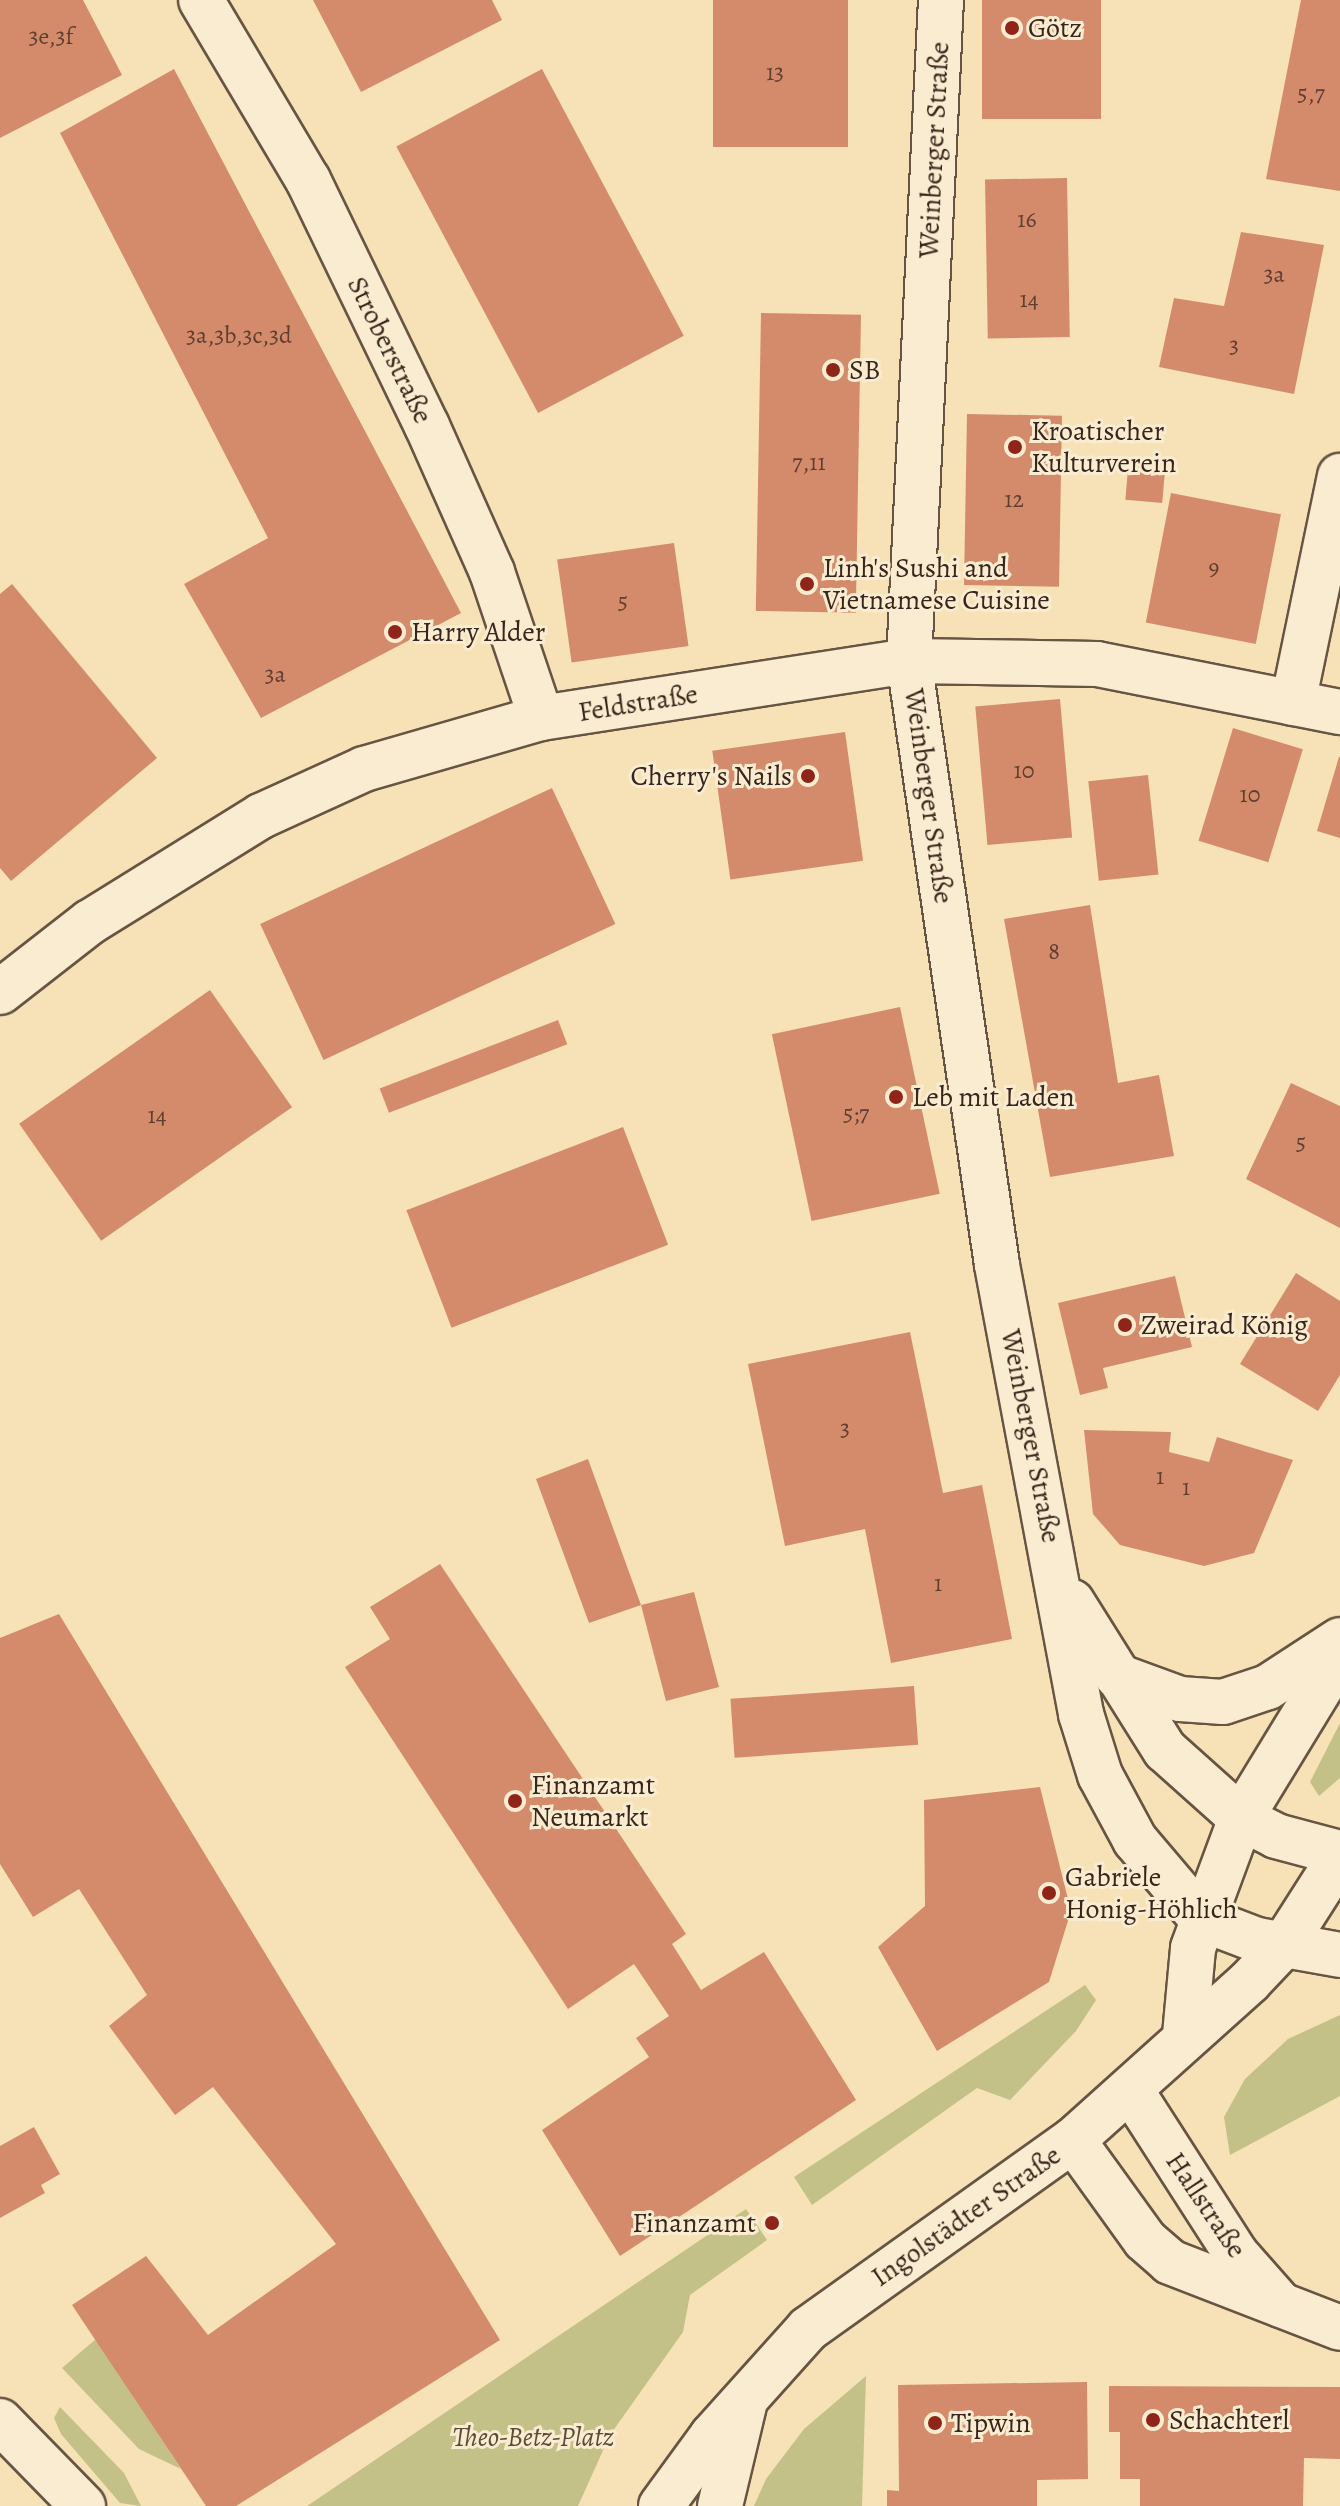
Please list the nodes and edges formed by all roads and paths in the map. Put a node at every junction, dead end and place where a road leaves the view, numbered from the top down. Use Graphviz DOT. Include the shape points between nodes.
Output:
graph roads {
  1 [pos="201,0"];
  2 [pos="941,0"];
  3 [pos="1340,476"];
  4 [pos="909,661"];
  5 [pos="1293,703"];
  6 [pos="1340,712"];
  7 [pos="541,718"];
  8 [pos="0,992"];
  9 [pos="1060,1583"];
  10 [pos="1340,1640"];
  11 [pos="1340,1656"];
  12 [pos="1117,1676"];
  13 [pos="1241,1818"];
  14 [pos="1340,1855"];
  15 [pos="1202,1919"];
  16 [pos="1283,1946"];
  17 [pos="1340,1955"];
  18 [pos="1185,2035"];
  19 [pos="1132,2092"];
  20 [pos="1073,2140"];
  21 [pos="1288,2312"];
  22 [pos="1340,2328"];
  23 [pos="746,2395"];
  24 [pos="0,2421"];
  25 [pos="83,2506"];
  26 [pos="661,2506"];
  27 [pos="720,2506"];
  1 -- 7 [label="street, Stroberstraße" via="308,180 427,426 492,572"];
  2 -- 4 [label="street, Weinberger Straße"];
  3 -- 5 [label="street"];
  4 -- 5 [label="street, Feldstraße" via="1097,664"];
  4 -- 7 [label="street, Feldstraße"];
  4 -- 9 [label="street, Weinberger Straße" via="997,1265"];
  5 -- 6 [label="street, Feldstraße"];
  7 -- 8 [label="street, Feldstraße" via="364,769 261,816 116,905"];
  9 -- 12 [label="street, Weinberger Straße"];
  9 -- 15 [label="street, Weinberger Straße" via="1081,1714 1100,1775 1153,1868"];
  10 -- 12 [label="street" via="1268,1687 1223,1702 1180,1699"];
  11 -- 13 [label="street"];
  12 -- 13 [label="street, Weinberger Straße" via="1165,1750"];
  13 -- 14 [label="street, Weinberger Straße" via="1276,1836"];
  13 -- 15 [label="street"];
  14 -- 16 [label="street, Ingolstädter Straße"];
  15 -- 16 [label="street"];
  15 -- 18 [label="street" via="1186,1983"];
  16 -- 17 [label="street"];
  16 -- 18 [label="street, Ingolstädter Straße"];
  18 -- 19 [label="street, Ingolstädter Straße"];
  19 -- 20 [label="street, Ingolstädter Straße"];
  19 -- 21 [label="street, Hallstraße" via="1236,2254"];
  20 -- 21 [label="street, Hallstraße" via="1155,2249 1202,2277"];
  20 -- 23 [label="street, Ingolstädter Straße" via="834,2309"];
  21 -- 22 [label="street, Hallstraße"];
  23 -- 26 [label="street, Ingolstädter Straße"];
  23 -- 27 [label="street"];
  24 -- 25 [label="street"];
}
